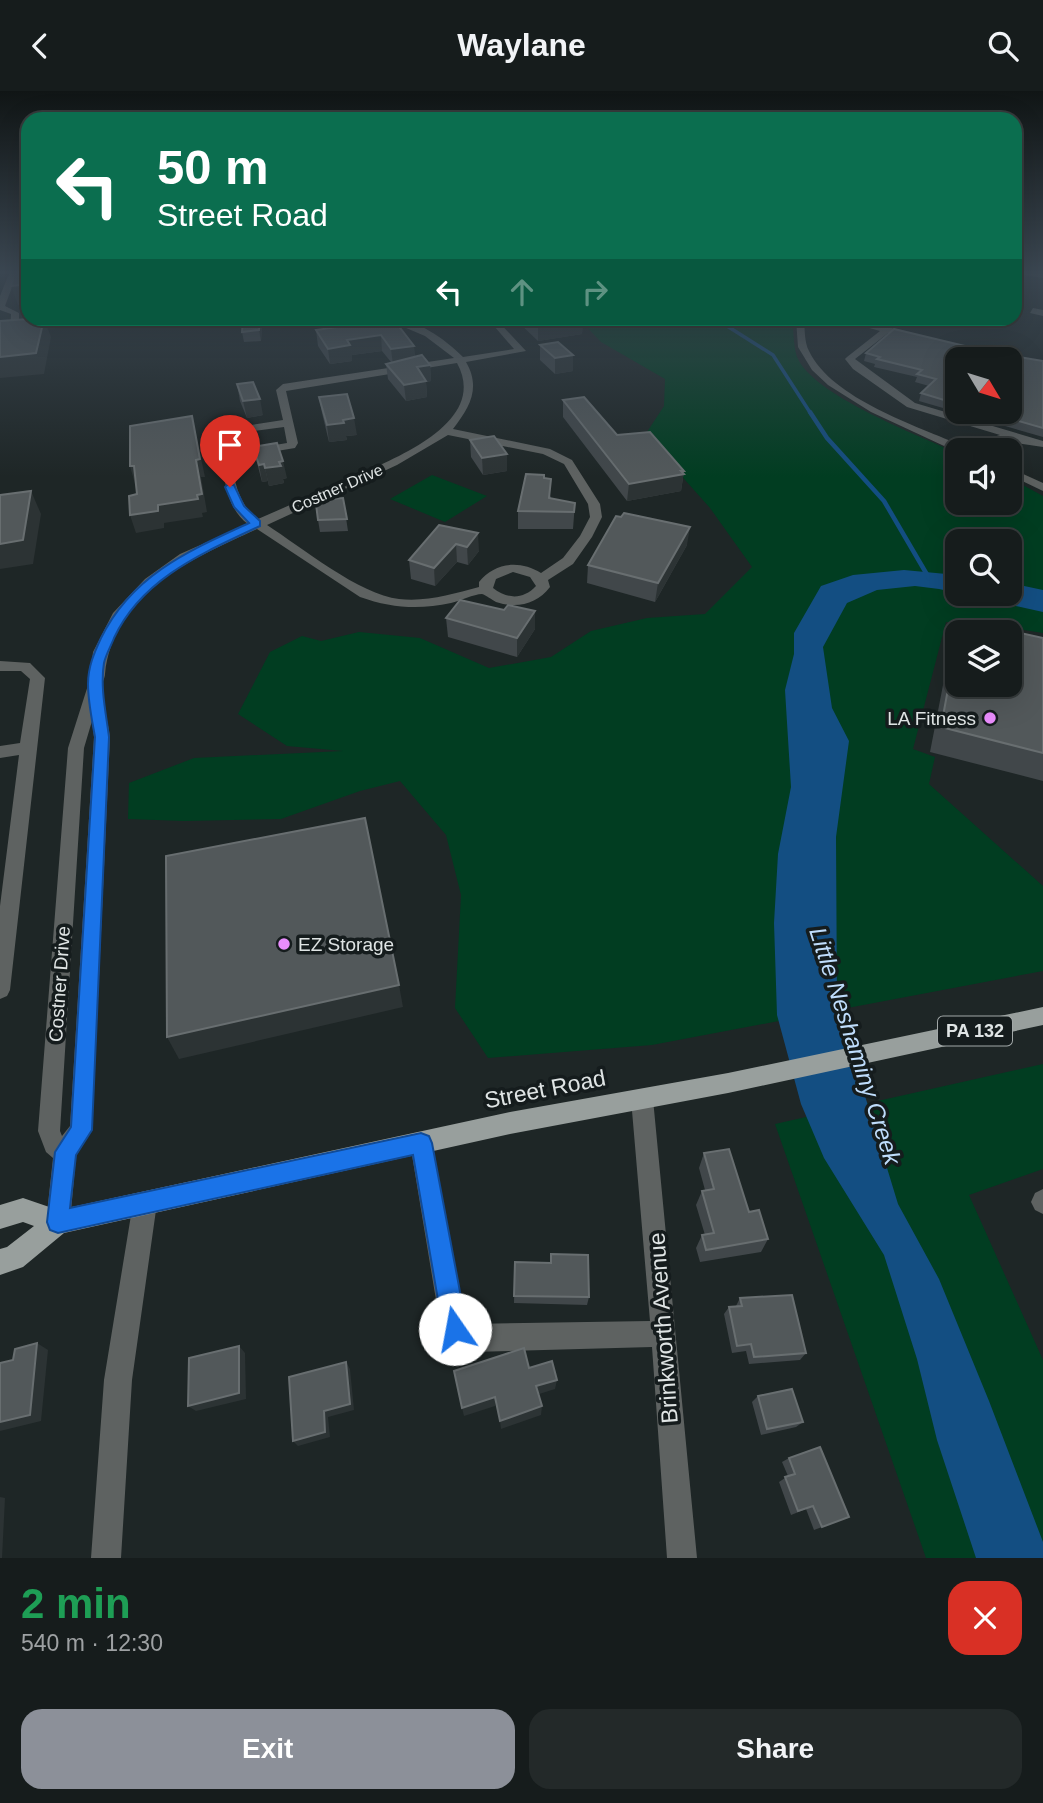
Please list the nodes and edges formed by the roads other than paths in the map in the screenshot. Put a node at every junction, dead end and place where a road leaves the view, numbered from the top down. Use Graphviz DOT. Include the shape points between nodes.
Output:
graph roads {
  1 [pos="437,339"];
  2 [pos="511,339"];
  3 [pos="802,339"];
  4 [pos="874,339"];
  5 [pos="460,359"];
  6 [pos="287,423"];
  7 [pos="446,431"];
  8 [pos="1015,436"];
  9 [pos="1000,438"];
  10 [pos="945,441"];
  11 [pos="1043,444"];
  12 [pos="229,456"];
  13 [pos="1022,477"];
  14 [pos="1043,487"];
  15 [pos="256,524"];
  16 [pos="541,579"];
  17 [pos="486,589"];
  18 [pos="0,666"];
  19 [pos="95,684"];
  20 [pos="28,748"];
  21 [pos="0,752"];
  22 [pos="3,950"];
  23 [pos="0,990"];
  24 [pos="1043,1016"];
  25 [pos="642,1098"];
  26 [pos="421,1143"];
  27 [pos="65,1152"];
  28 [pos="145,1203"];
  29 [pos="0,1217"];
  30 [pos="58,1222"];
  31 [pos="0,1262"];
  32 [pos="664,1334"];
  33 [pos="106,1558"];
  34 [pos="682,1558"];
  1 -- 5 [label="street"];
  2 -- 5 [label="street" via="521,351"];
  3 -- 10 [label="street" via="815,368 831,381 859,400"];
  4 -- 8 [label="street" via="850,359 911,405"];
  5 -- 6 [label="street" via="287,386 281,390"];
  5 -- 7 [label="street, Costner Drive" via="469,376 470,391"];
  6 -- 12 [label="street" via="291,446"];
  6 -- 12 [label="street" via="224,432"];
  7 -- 15 [label="street, Costner Drive" via="393,463"];
  7 -- 16 [label="street" via="546,451 568,462 594,504 596,517 568,561"];
  8 -- 9 [label="street"];
  8 -- 11 [label="street"];
  12 -- 15 [label="street" via="230,487 239,507"];
  13 -- 14 [label="street"];
  15 -- 17 [label="street" via="380,601 419,606"];
  15 -- 19 [label="street, Costner Drive" via="185,557 150,582 118,616 108,634"];
  16 -- 17 [label="street" via="512,568 491,575"];
  16 -- 17 [label="street" via="538,593 516,601 503,600"];
  18 -- 20 [label="street" via="25,666 38,678"];
  19 -- 27 [label="street, Costner Drive" via="102,737 81,1130"];
  19 -- 27 [label="street, Costner Drive" via="76,748 49,1131 52,1143"];
  20 -- 21 [label="street"];
  20 -- 22 [label="street"];
  22 -- 23 [label="street"];
  24 -- 25 [label="main road, Street Road / PA 132"];
  25 -- 26 [label="main road, Street Road / PA 132"];
  25 -- 32 [label="street, Brinkworth Avenue"];
  26 -- 28 [label="main road, Street Road / PA 132"];
  26 -- 32 [label="street" via="452,1318 463,1336"];
  27 -- 30 [label="street, Costner Drive"];
  28 -- 30 [label="main road, Street Road / PA 132"];
  28 -- 33 [label="street" via="118,1380"];
  29 -- 30 [label="main road" via="23,1210"];
  30 -- 31 [label="main road, Street Road / PA 132" via="14,1258"];
  32 -- 34 [label="street, Brinkworth Avenue"];
}
